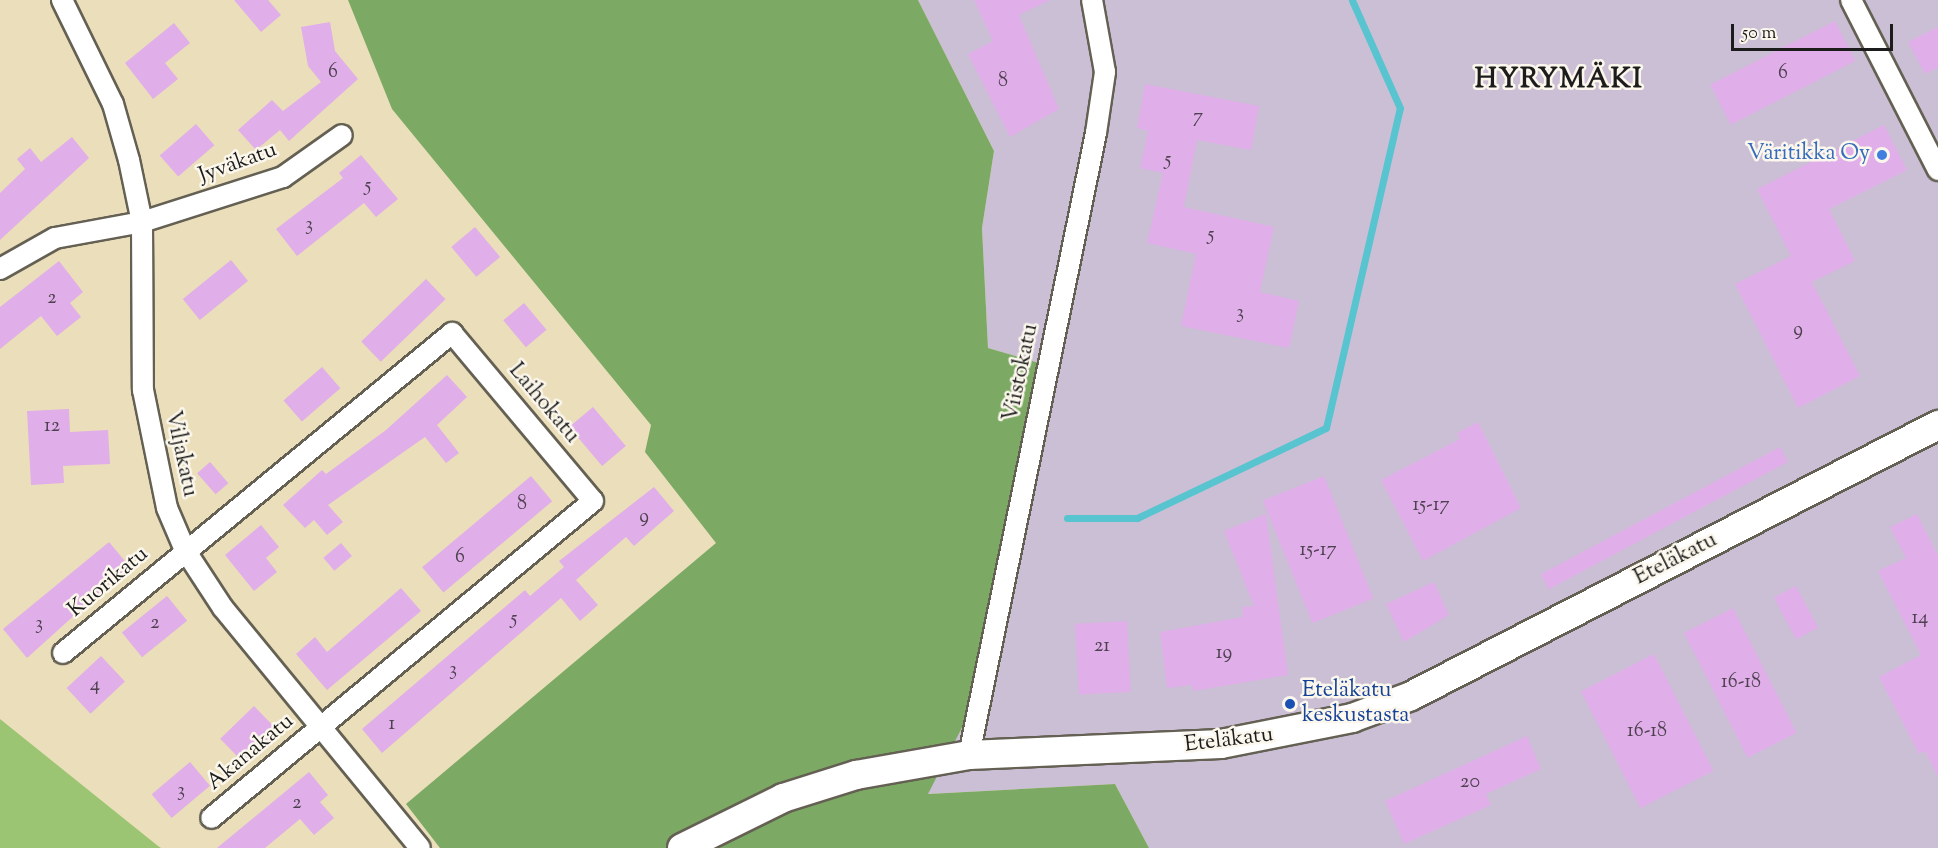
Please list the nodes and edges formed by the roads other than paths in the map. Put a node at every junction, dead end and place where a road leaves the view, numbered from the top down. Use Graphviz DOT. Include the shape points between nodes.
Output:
graph roads {
  1 [pos="62,0"];
  2 [pos="1092,0"];
  3 [pos="1851,0"];
  4 [pos="342,135"];
  5 [pos="1938,170"];
  6 [pos="142,222"];
  7 [pos="0,269"];
  8 [pos="1938,425"];
  9 [pos="185,550"];
  10 [pos="63,653"];
  11 [pos="322,725"];
  12 [pos="969,755"];
  13 [pos="211,818"];
  14 [pos="420,848"];
  15 [pos="682,848"];
  1 -- 6 [label="street, Viljakatu" via="113,104"];
  2 -- 12 [label="street, Viistokatu" via="1105,72 1098,123"];
  3 -- 5 [label="street"];
  4 -- 6 [label="street, Jyväkatu" via="283,177"];
  6 -- 7 [label="street, Jyväkatu" via="55,238"];
  6 -- 9 [label="street, Viljakatu" via="143,390 167,508"];
  8 -- 12 [label="main road, Eteläkatu" via="1411,696 1352,718 1221,744"];
  9 -- 10 [label="street, Kuorikatu"];
  9 -- 11 [label="street, Viljakatu" via="229,616"];
  9 -- 11 [label="street, Laihokatu" via="452,333 593,501"];
  11 -- 13 [label="street, Akanakatu"];
  11 -- 14 [label="street, Viljakatu"];
  12 -- 15 [label="main road, Eteläkatu" via="856,775 783,798"];
}
